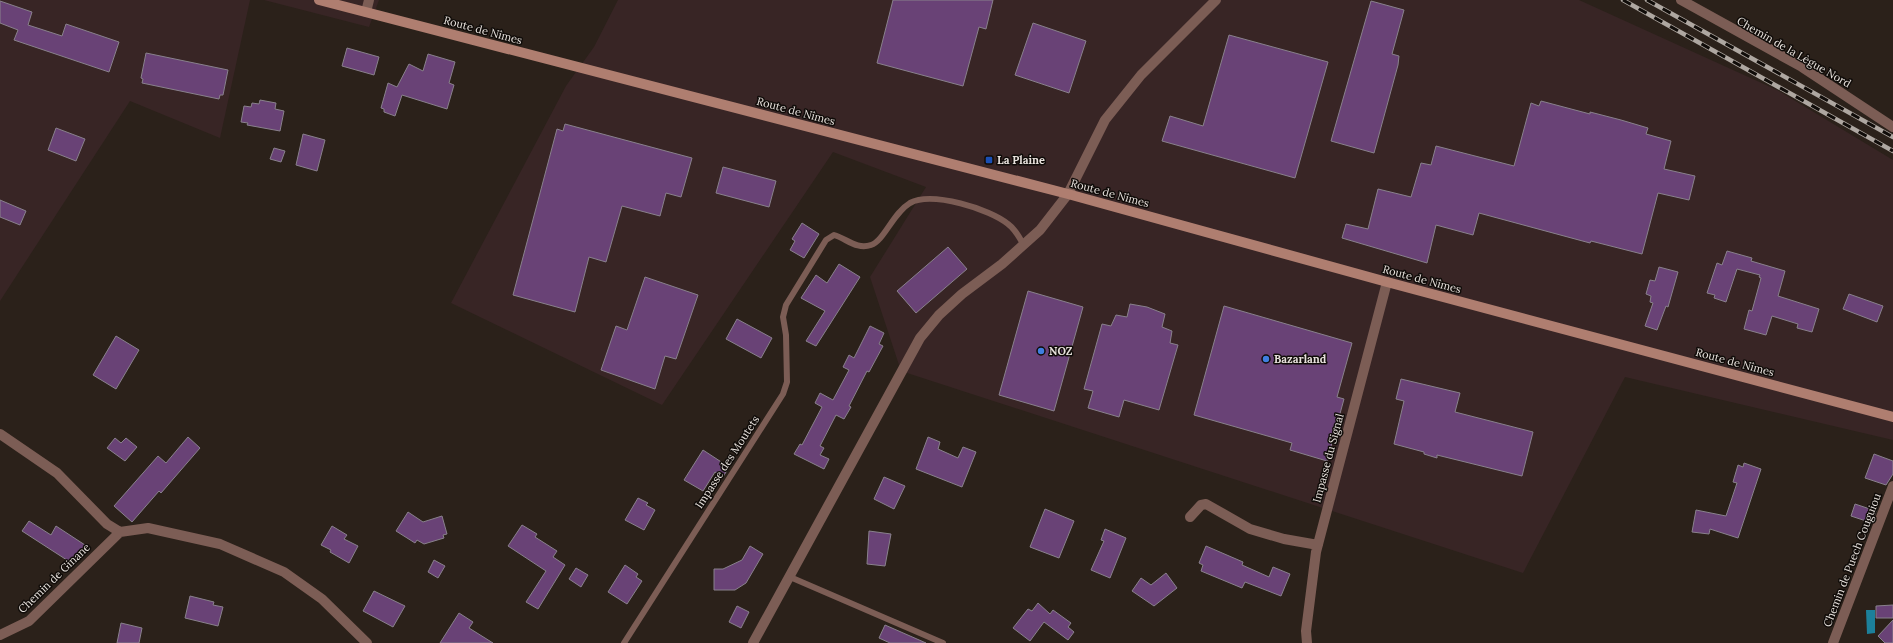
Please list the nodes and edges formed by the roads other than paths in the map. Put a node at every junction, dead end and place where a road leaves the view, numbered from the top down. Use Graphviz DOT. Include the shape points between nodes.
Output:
graph roads {
  1 [pos="318,0"];
  2 [pos="369,0"];
  3 [pos="1216,0"];
  4 [pos="1680,0"];
  5 [pos="366,12"];
  6 [pos="1893,127"];
  7 [pos="1068,194"];
  8 [pos="1024,246"];
  9 [pos="1387,282"];
  10 [pos="1893,417"];
  11 [pos="0,434"];
  12 [pos="1893,486"];
  13 [pos="1190,518"];
  14 [pos="120,532"];
  15 [pos="1318,545"];
  16 [pos="790,577"];
  17 [pos="0,635"];
  18 [pos="367,643"];
  19 [pos="624,643"];
  20 [pos="753,643"];
  21 [pos="943,643"];
  22 [pos="1308,643"];
  23 [pos="1833,643"];
  1 -- 5 [label="main road, Route de Nîmes"];
  2 -- 5 [label="street"];
  3 -- 7 [label="street" via="1141,75 1105,120"];
  4 -- 6 [label="street, Chemin de la Lègue Nord" via="1802,67"];
  5 -- 7 [label="main road, Route de Nîmes"];
  7 -- 8 [label="street"];
  7 -- 9 [label="main road, Route de Nîmes"];
  8 -- 16 [label="street" via="962,294 939,315 920,338"];
  8 -- 19 [label="lane, Impasse des Moutets" via="1009,224 994,215 952,201 928,199 911,203 895,215 873,245 864,247 852,244 834,235 826,240 786,304 783,317 787,382 783,394"];
  9 -- 10 [label="main road, Route de Nîmes"];
  9 -- 15 [label="street, Impasse du Signal"];
  11 -- 14 [label="street" via="57,473 108,524"];
  12 -- 23 [label="street, Chemin de Puech Couguiou"];
  13 -- 15 [label="street" via="1201,505 1206,504 1250,529"];
  14 -- 17 [label="street, Chemin de Ginane" via="29,621"];
  14 -- 18 [label="street" via="148,528 220,544 284,572 322,599"];
  15 -- 22 [label="street, Impasse du Signal" via="1306,631"];
  16 -- 20 [label="street"];
  16 -- 21 [label="lane"];
}
